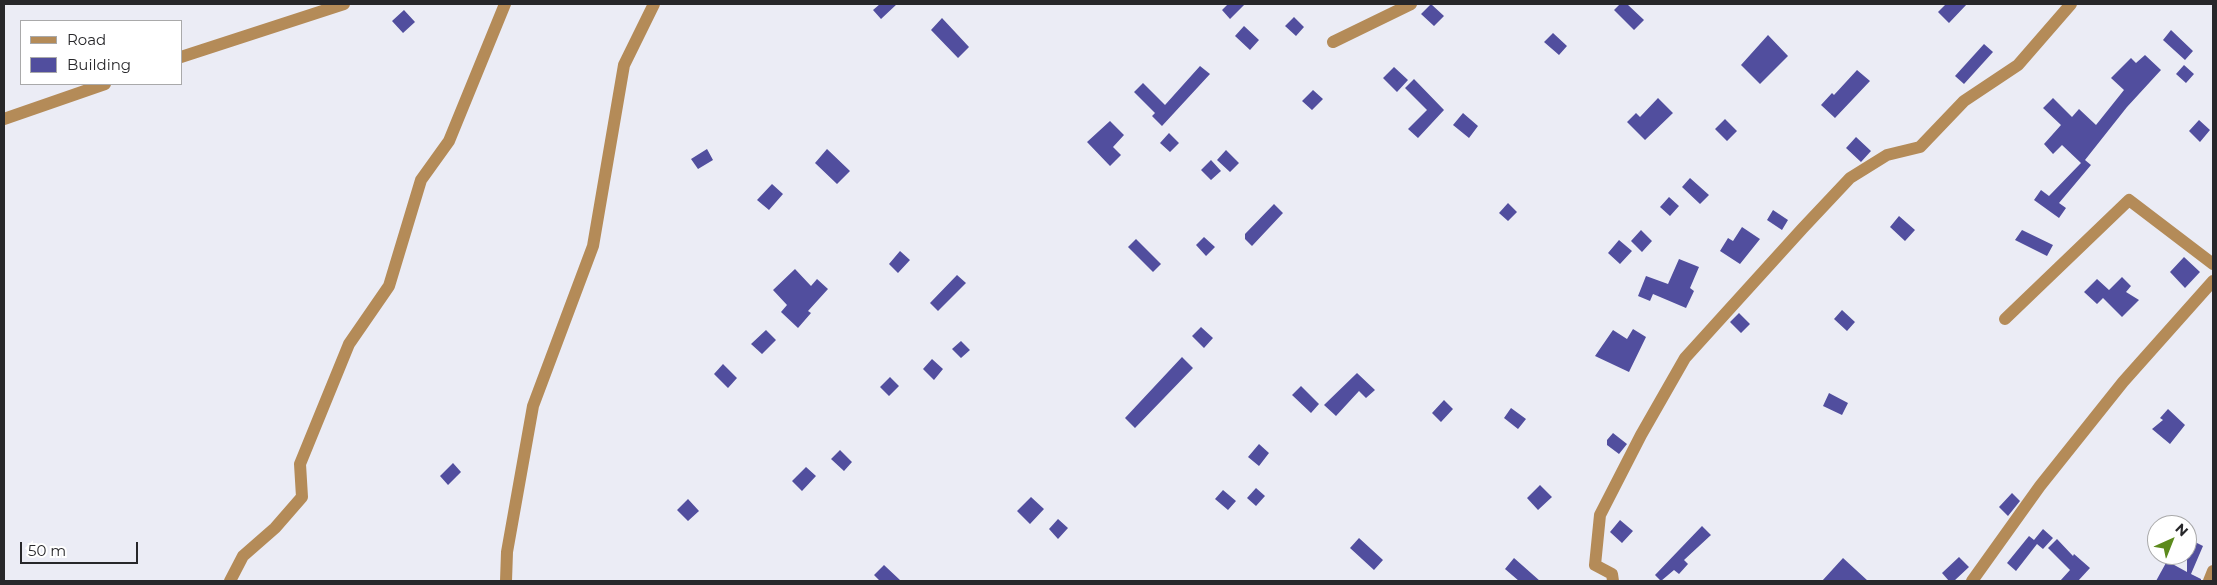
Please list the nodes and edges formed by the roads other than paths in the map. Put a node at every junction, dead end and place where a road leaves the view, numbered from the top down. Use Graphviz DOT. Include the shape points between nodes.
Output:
graph roads {
  1 [pos="344,4"];
  2 [pos="505,4"];
  3 [pos="654,4"];
  4 [pos="1411,4"];
  5 [pos="2071,4"];
  6 [pos="1333,42"];
  7 [pos="182,58"];
  8 [pos="102,85"];
  9 [pos="4,119"];
  10 [pos="2213,264"];
  11 [pos="2211,288"];
  12 [pos="2005,318"];
  13 [pos="2213,571"];
  14 [pos="230,581"];
  15 [pos="506,581"];
  16 [pos="1612,581"];
  17 [pos="1972,581"];
  18 [pos="2209,581"];
  1 -- 7 [label="street"];
  2 -- 14 [label="street" via="449,142 421,180 389,286 349,344 303,455 300,464 302,497 275,528 243,556"];
  3 -- 15 [label="street" via="624,65 593,246 533,406 507,552"];
  4 -- 6 [label="street"];
  5 -- 16 [label="street" via="2018,65 1964,101 1920,147 1887,156 1850,178 1685,358 1600,515 1595,565 1612,574"];
  8 -- 9 [label="street"];
  10 -- 12 [label="street" via="2129,200"];
  11 -- 17 [label="street" via="2122,382 2040,486"];
  13 -- 18 [label="street"];
}
